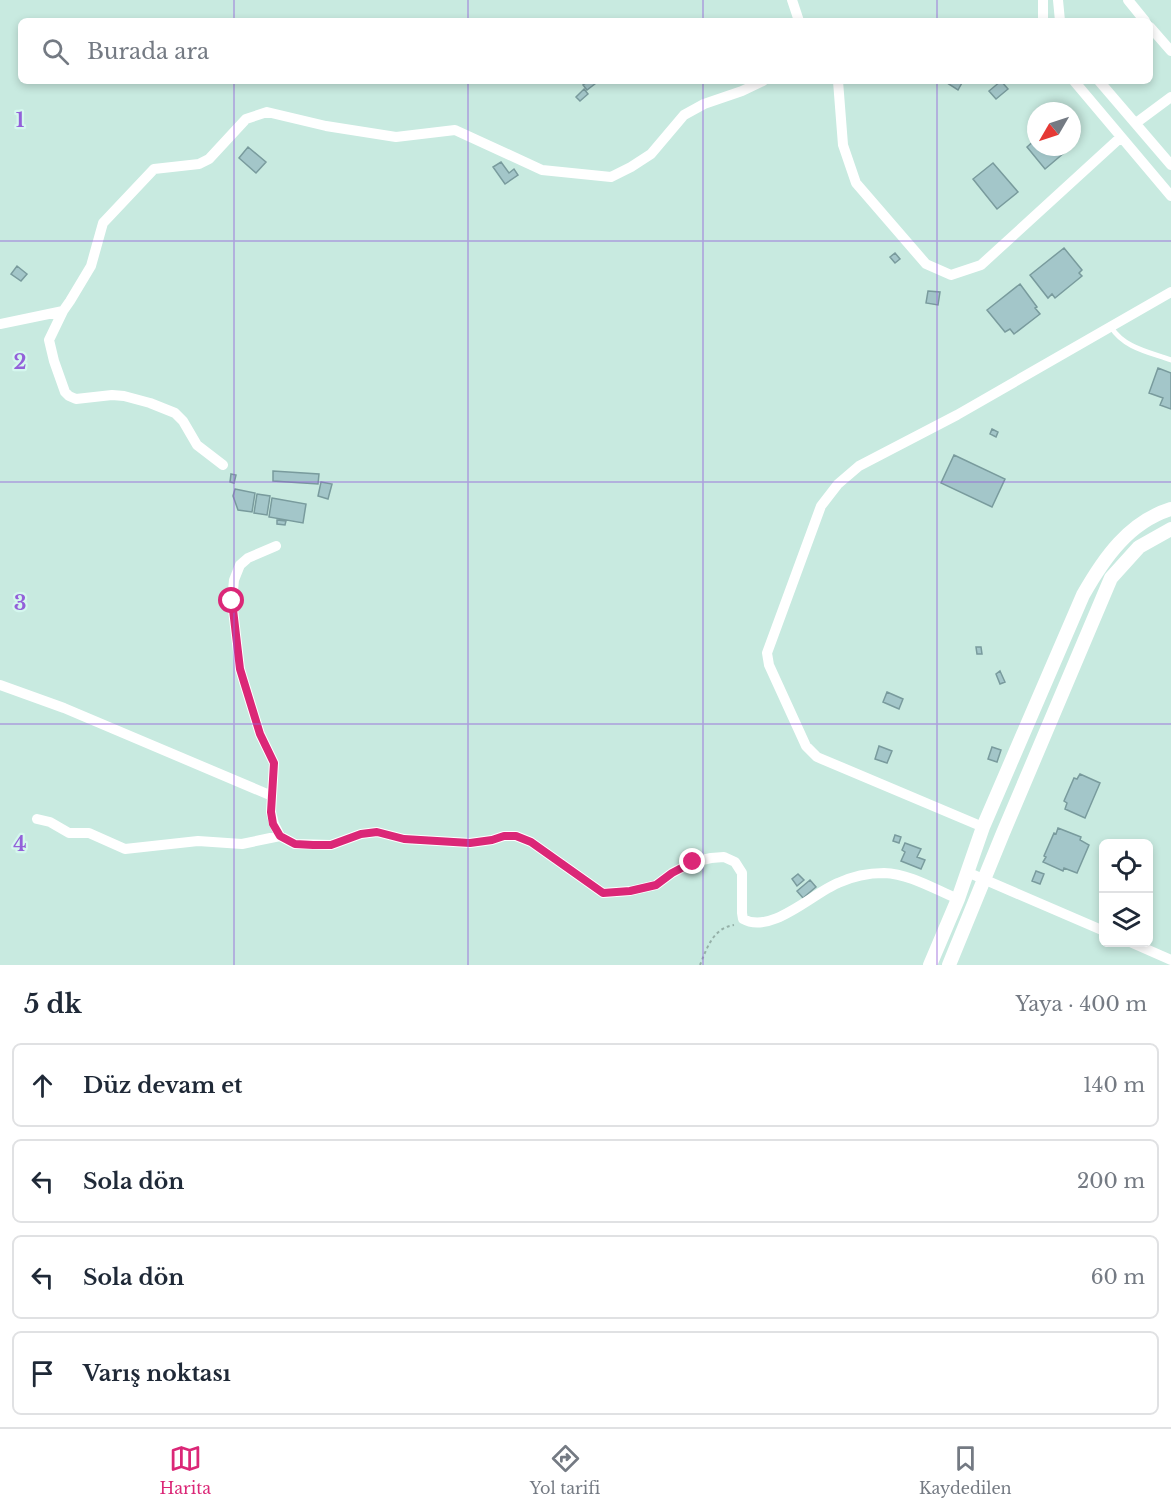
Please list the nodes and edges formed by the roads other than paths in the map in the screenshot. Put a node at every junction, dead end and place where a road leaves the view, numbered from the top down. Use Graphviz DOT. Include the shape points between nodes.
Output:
graph roads {
  1 [pos="792,0"];
  2 [pos="1043,0"];
  3 [pos="1058,0"];
  4 [pos="1128,0"];
  5 [pos="799,18"];
  6 [pos="1043,18"];
  7 [pos="1060,18"];
  8 [pos="1143,18"];
  9 [pos="1153,30"];
  10 [pos="1171,51"];
  11 [pos="757,84"];
  12 [pos="838,84"];
  13 [pos="1077,84"];
  14 [pos="1103,84"];
  15 [pos="1171,97"];
  16 [pos="1136,123"];
  17 [pos="1121,137"];
  18 [pos="1171,165"];
  19 [pos="1171,196"];
  20 [pos="1171,292"];
  21 [pos="63,311"];
  22 [pos="0,324"];
  23 [pos="1111,327"];
  24 [pos="1171,360"];
  25 [pos="223,465"];
  26 [pos="1171,509"];
  27 [pos="1171,529"];
  28 [pos="276,546"];
  29 [pos="0,685"];
  30 [pos="272,795"];
  31 [pos="37,819"];
  32 [pos="983,827"];
  33 [pos="280,836"];
  34 [pos="967,872"];
  35 [pos="984,880"];
  36 [pos="957,899"];
  37 [pos="1099,929"];
  38 [pos="1141,947"];
  39 [pos="1171,960"];
  40 [pos="930,965"];
  41 [pos="950,965"];
  1 -- 5 [label="street"];
  2 -- 6 [label="street"];
  3 -- 7 [label="street"];
  4 -- 8 [label="street"];
  9 -- 10 [label="street"];
  11 -- 21 [label="street" via="684,115 651,154 611,177 542,170 454,130 396,137 267,112 246,119 209,159 154,170 103,223 91,266"];
  12 -- 17 [label="street" via="843,145 856,183 926,264 951,275 981,265"];
  13 -- 17 [label="street"];
  14 -- 16 [label="street"];
  15 -- 16 [label="street"];
  16 -- 18 [label="street"];
  17 -- 19 [label="street"];
  20 -- 23 [label="street"];
  21 -- 22 [label="street"];
  21 -- 25 [label="street" via="49,340 69,396 124,396 175,413 197,445"];
  23 -- 24 [label="lane" via="1128,345"];
  23 -- 32 [label="street" via="859,466 838,484 821,506 767,653 806,746 817,757"];
  26 -- 32 [label="street" via="1127,534 1101,562 1083,595"];
  27 -- 35 [label="street" via="1139,547 1111,578"];
  28 -- 30 [label="street" via="240,565 232,601 240,669 260,734 274,763"];
  29 -- 30 [label="street"];
  30 -- 33 [label="street" via="273,824"];
  31 -- 33 [label="street" via="69,832 89,833 125,849 198,841 242,844"];
  32 -- 34 [label="street"];
  33 -- 36 [label="street" via="295,844 313,845 331,845 377,832 404,839 470,843 516,836 531,842 603,893 656,885 693,862 724,858 735,862 742,873 743,919 751,923 791,912 839,882 882,873 920,882"];
  34 -- 35 [label="street"];
  34 -- 36 [label="street"];
  35 -- 37 [label="street"];
  35 -- 41 [label="street"];
  36 -- 40 [label="street"];
  38 -- 39 [label="street"];
}
